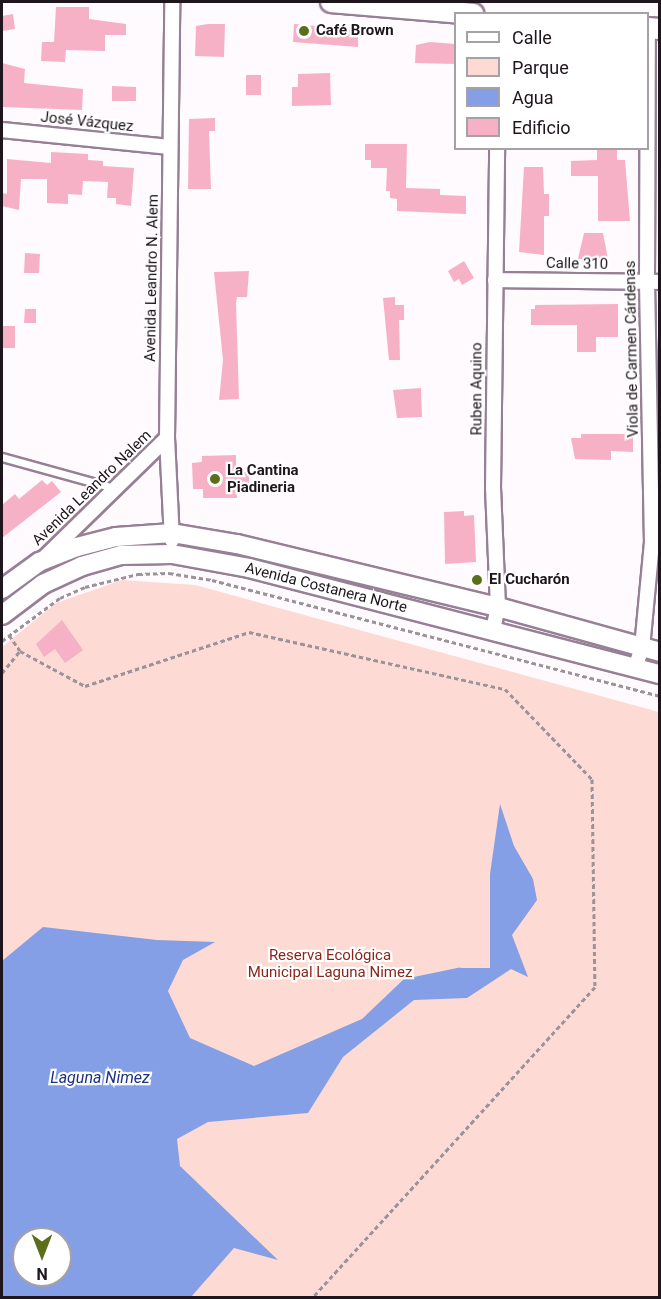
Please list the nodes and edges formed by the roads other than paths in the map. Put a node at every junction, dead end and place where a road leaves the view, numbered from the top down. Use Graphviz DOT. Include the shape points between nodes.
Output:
graph roads {
  1 [pos="172,2"];
  2 [pos="331,2"];
  3 [pos="454,12"];
  4 [pos="652,29"];
  5 [pos="2,130"];
  6 [pos="170,147"];
  7 [pos="497,150"];
  8 [pos="495,280"];
  9 [pos="653,282"];
  10 [pos="167,438"];
  11 [pos="2,457"];
  12 [pos="114,488"];
  13 [pos="172,533"];
  14 [pos="172,554"];
  15 [pos="39,562"];
  16 [pos="2,589"];
  17 [pos="498,607"];
  18 [pos="3,622"];
  19 [pos="493,630"];
  20 [pos="642,648"];
  21 [pos="660,652"];
  22 [pos="635,668"];
  23 [pos="660,674"];
  1 -- 6 [label="street, Avenida Leandro N. Alem"];
  2 -- 3 [label="main road"];
  4 -- 9 [label="street, Viola de Carmen Cárdenas"];
  5 -- 6 [label="street, José Vázquez"];
  6 -- 10 [label="street, Avenida Leandro N. Alem"];
  7 -- 8 [label="street, Ruben Aquino"];
  8 -- 9 [label="street, Calle 310"];
  8 -- 17 [label="street, Ruben Aquino" via="493,488"];
  9 -- 20 [label="street, Viola de Carmen Cárdenas" via="652,543"];
  10 -- 12 [label="street, Avenida Leandro Nalem"];
  10 -- 13 [label="street, Avenida Leandro N. Alem"];
  11 -- 12 [label="lane"];
  12 -- 15 [label="street, Avenida Leandro Nalem"];
  13 -- 14 [label="street, Avenida Leandro N. Alem"];
  13 -- 15 [label="street, Avenida Costanera Norte" via="106,539"];
  13 -- 17 [label="street, Avenida Costanera Norte" via="237,544"];
  14 -- 18 [label="street, Avenida Costanera Norte" via="130,554 82,566 43,584"];
  14 -- 19 [label="street, Avenida Costanera Norte" via="231,564"];
  15 -- 16 [label="street, Avenida Costanera Norte"];
  17 -- 19 [label="street, Ruben Aquino"];
  17 -- 20 [label="street, Avenida Costanera Norte"];
  19 -- 22 [label="street, Avenida Costanera Norte"];
  20 -- 21 [label="street, Avenida Costanera Norte"];
  20 -- 22 [label="street, Viola de Carmen Cárdenas"];
  22 -- 23 [label="street, Avenida Costanera Norte"];
}
